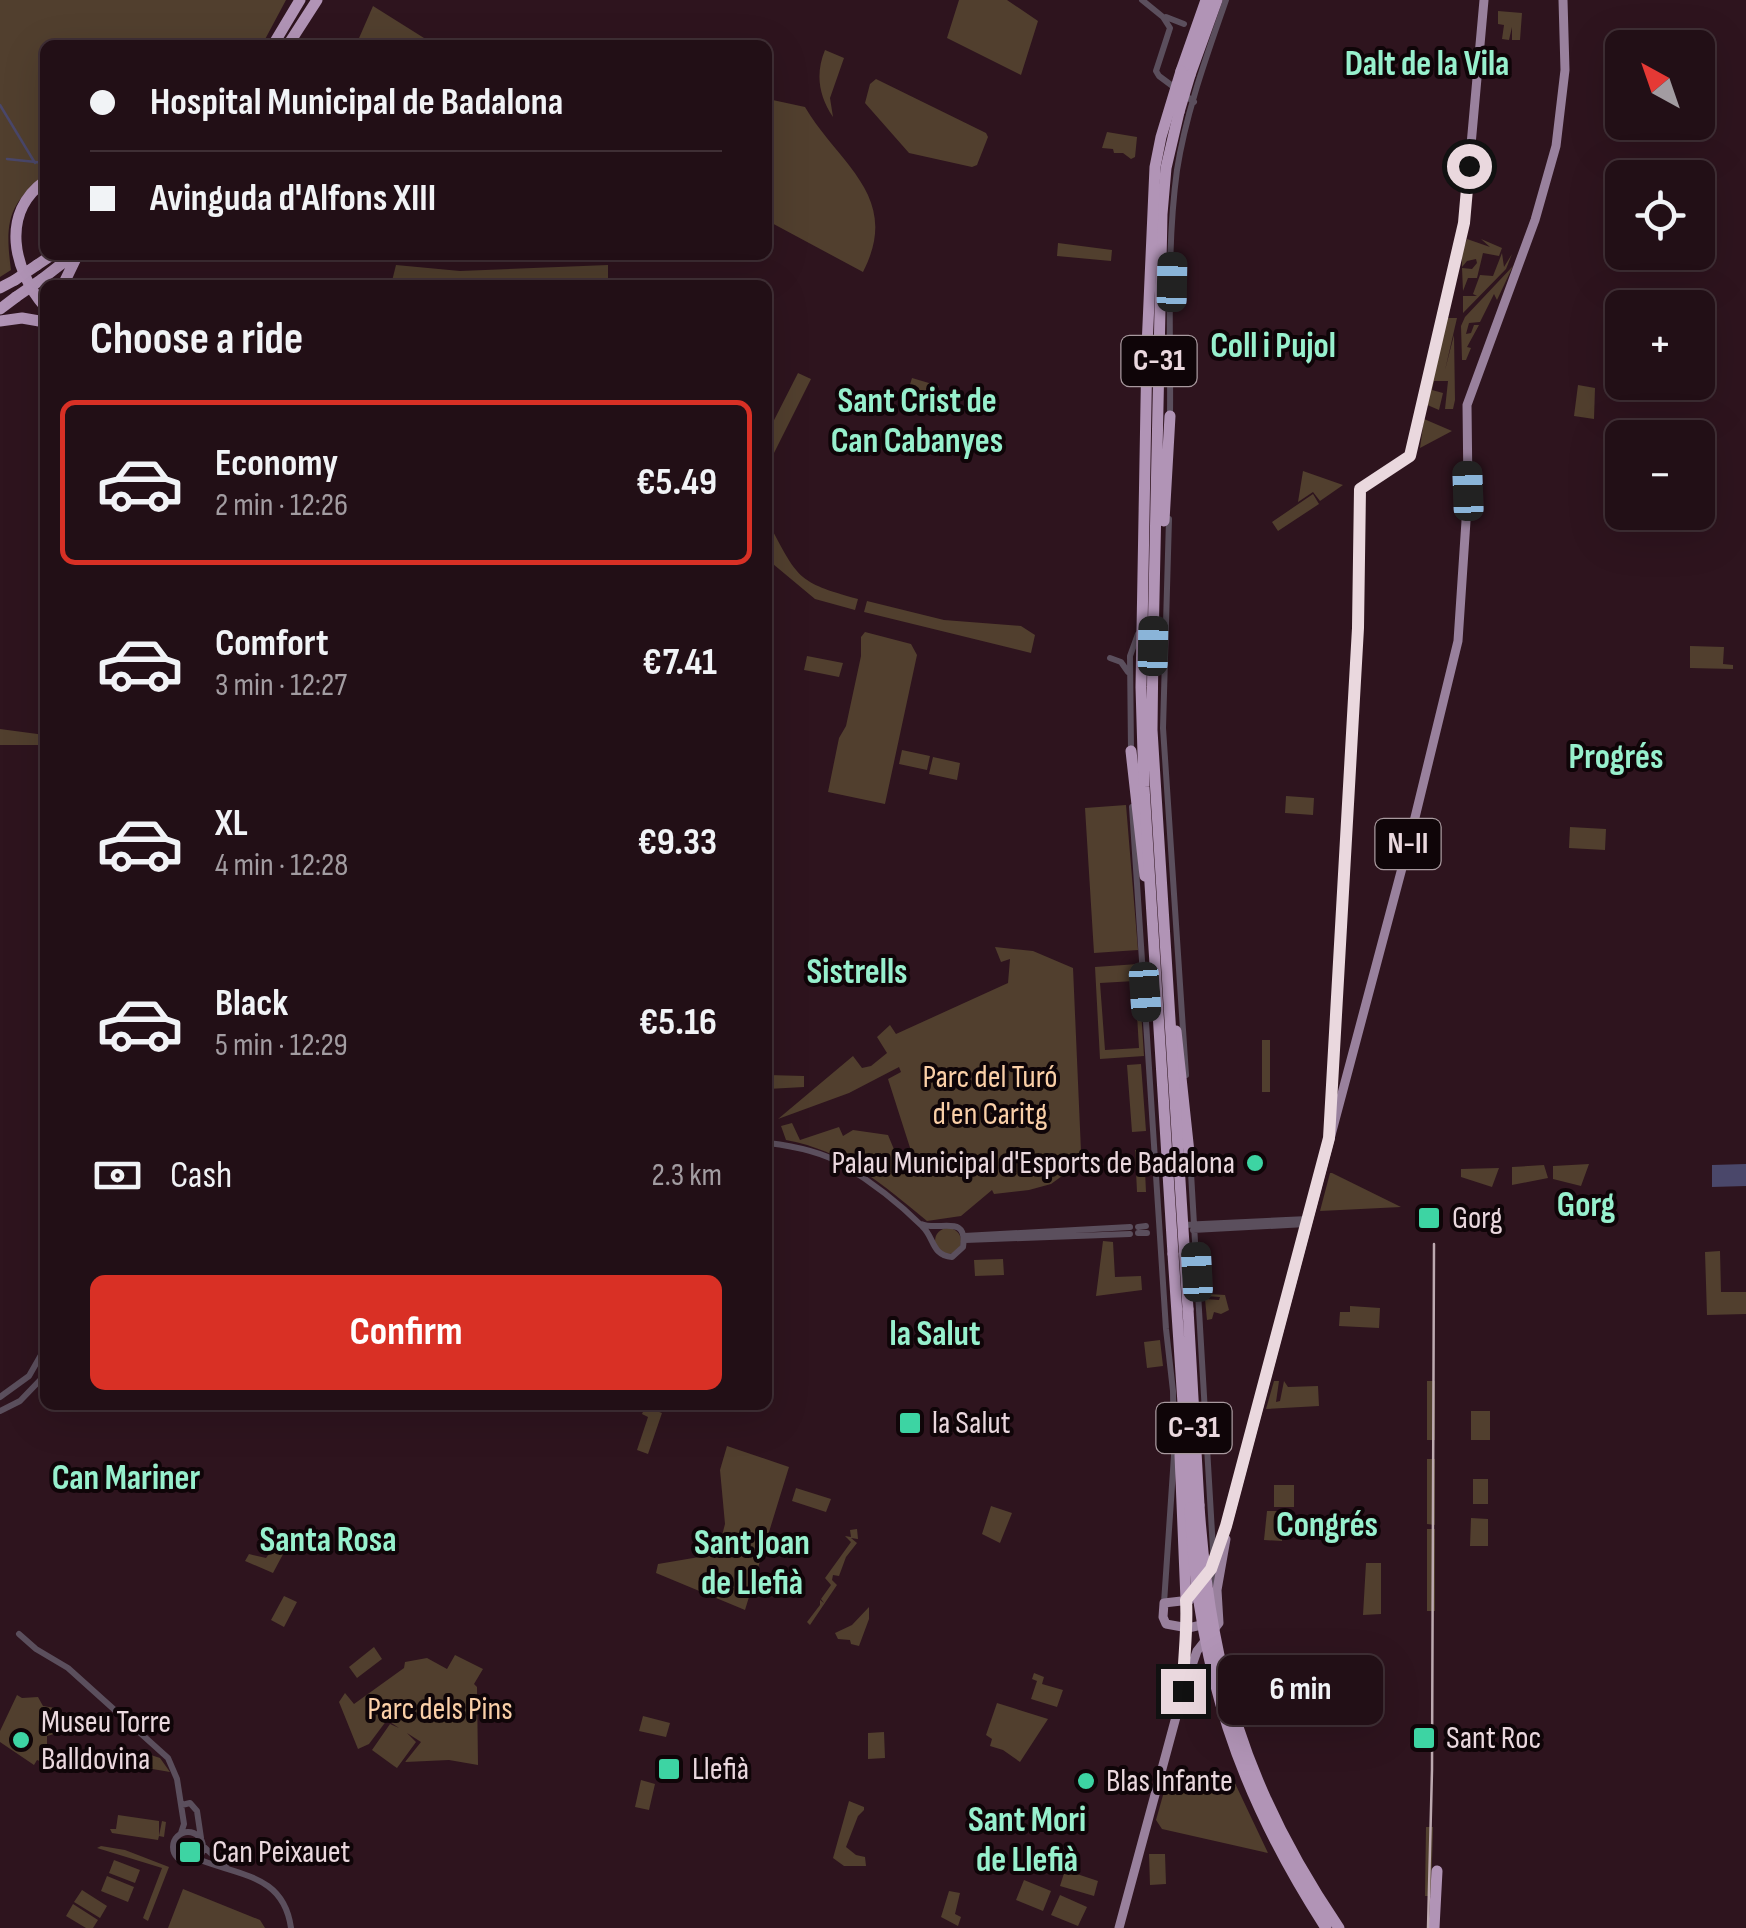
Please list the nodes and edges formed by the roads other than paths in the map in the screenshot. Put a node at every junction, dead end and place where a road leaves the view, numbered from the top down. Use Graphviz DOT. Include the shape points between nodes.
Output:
graph roads {
  1 [pos="296,0"];
  2 [pos="315,0"];
  3 [pos="1142,0"];
  4 [pos="1206,0"];
  5 [pos="1216,0"];
  6 [pos="1226,0"];
  7 [pos="1484,0"];
  8 [pos="1564,0"];
  9 [pos="1163,17"];
  10 [pos="1184,24"];
  11 [pos="275,40"];
  12 [pos="291,40"];
  13 [pos="1186,73"];
  14 [pos="1194,102"];
  15 [pos="40,186"];
  16 [pos="45,260"];
  17 [pos="69,260"];
  18 [pos="0,288"];
  19 [pos="40,299"];
  20 [pos="0,308"];
  21 [pos="0,321"];
  22 [pos="40,321"];
  23 [pos="1170,416"];
  24 [pos="1159,614"];
  25 [pos="1139,633"];
  26 [pos="1110,658"];
  27 [pos="1130,675"];
  28 [pos="1131,751"];
  29 [pos="1151,902"];
  30 [pos="1167,978"];
  31 [pos="1329,1138"];
  32 [pos="772,1143"];
  33 [pos="1191,1171"];
  34 [pos="1307,1221"];
  35 [pos="921,1224"];
  36 [pos="1195,1227"];
  37 [pos="939,1228"];
  38 [pos="1146,1230"];
  39 [pos="965,1238"];
  40 [pos="932,1240"];
  41 [pos="40,1357"];
  42 [pos="40,1366"];
  43 [pos="34,1367"];
  44 [pos="40,1376"];
  45 [pos="40,1380"];
  46 [pos="0,1398"];
  47 [pos="1182,1406"];
  48 [pos="0,1411"];
  49 [pos="1226,1526"];
  50 [pos="1214,1563"];
  51 [pos="1217,1590"];
  52 [pos="1186,1600"];
  53 [pos="1164,1603"];
  54 [pos="1216,1606"];
  55 [pos="1219,1623"];
  56 [pos="1186,1633"];
  57 [pos="19,1634"];
  58 [pos="1183,1691"];
  59 [pos="182,1804"];
  60 [pos="182,1833"];
  61 [pos="202,1843"];
  62 [pos="192,1861"];
  63 [pos="232,1871"];
  64 [pos="1437,1871"];
  65 [pos="291,1928"];
  66 [pos="1119,1928"];
  67 [pos="1326,1928"];
  68 [pos="1339,1928"];
  69 [pos="1434,1928"];
  1 -- 11 [label="highway"];
  2 -- 12 [label="highway"];
  3 -- 9 [label="street"];
  4 -- 13 [label="highway, C-31"];
  5 -- 13 [label="highway, C-31"];
  6 -- 14 [label="street"];
  7 -- 31 [label="main road, N-II" via="1464,223 1410,456 1360,489"];
  8 -- 31 [label="main road, N-II" via="1558,134 1543,194 1474,382 1465,428 1459,636"];
  9 -- 10 [label="street"];
  9 -- 14 [label="street" via="1170,28 1156,71"];
  13 -- 24 [label="highway, C-31, bridge" via="1162,214"];
  13 -- 29 [label="highway, C-31, bridge" via="1156,158 1151,237 1141,687"];
  14 -- 23 [label="street" via="1173,203"];
  15 -- 19 [label="highway" via="18,216 17,252"];
  16 -- 18 [label="highway, bridge"];
  17 -- 20 [label="highway, bridge"];
  21 -- 22 [label="highway"];
  23 -- 24 [label="street"];
  23 -- 24 [label="highway"];
  24 -- 30 [label="highway, C-31, bridge" via="1152,730"];
  24 -- 33 [label="street"];
  25 -- 27 [label="street"];
  26 -- 27 [label="street"];
  27 -- 28 [label="street"];
  28 -- 29 [label="highway, bridge"];
  28 -- 38 [label="street"];
  29 -- 47 [label="highway, C-31, bridge"];
  30 -- 33 [label="highway, bridge"];
  30 -- 68 [label="highway, C-31, bridge" via="1204,1583 1218,1664 1258,1784"];
  31 -- 34 [label="main road, N-II"];
  32 -- 35 [label="street" via="840,1162"];
  33 -- 36 [label="street"];
  34 -- 36 [label="street"];
  34 -- 49 [label="main road, N-II"];
  35 -- 37 [label="street"];
  35 -- 40 [label="street"];
  36 -- 38 [label="street"];
  36 -- 50 [label="street"];
  37 -- 39 [label="street" via="954,1226"];
  37 -- 40 [label="street"];
  38 -- 39 [label="street"];
  38 -- 53 [label="street" via="1173,1407"];
  39 -- 40 [label="street" via="960,1252 947,1257"];
  41 -- 43 [label="street"];
  42 -- 43 [label="street"];
  43 -- 44 [label="street"];
  43 -- 46 [label="street"];
  45 -- 48 [label="street"];
  47 -- 52 [label="highway"];
  47 -- 67 [label="highway, C-31, bridge" via="1192,1548 1210,1670 1250,1791"];
  49 -- 50 [label="main road, N-II"];
  49 -- 51 [label="main road, N-II"];
  50 -- 51 [label="street"];
  50 -- 52 [label="main road, N-II"];
  51 -- 54 [label="main road, N-II"];
  52 -- 53 [label="main road"];
  52 -- 54 [label="main road"];
  52 -- 56 [label="main road"];
  53 -- 56 [label="main road" via="1164,1620"];
  54 -- 55 [label="main road, N-II"];
  55 -- 56 [label="main road"];
  55 -- 58 [label="main road" via="1198,1651"];
  56 -- 58 [label="main road"];
  57 -- 59 [label="street" via="68,1668 174,1767"];
  58 -- 66 [label="main road"];
  59 -- 60 [label="street"];
  59 -- 61 [label="street" via="197,1811"];
  60 -- 61 [label="street"];
  60 -- 62 [label="street" via="172,1852"];
  61 -- 62 [label="street"];
  61 -- 63 [label="street"];
  62 -- 63 [label="street"];
  63 -- 65 [label="street" via="276,1889"];
  64 -- 69 [label="highway"];
}
